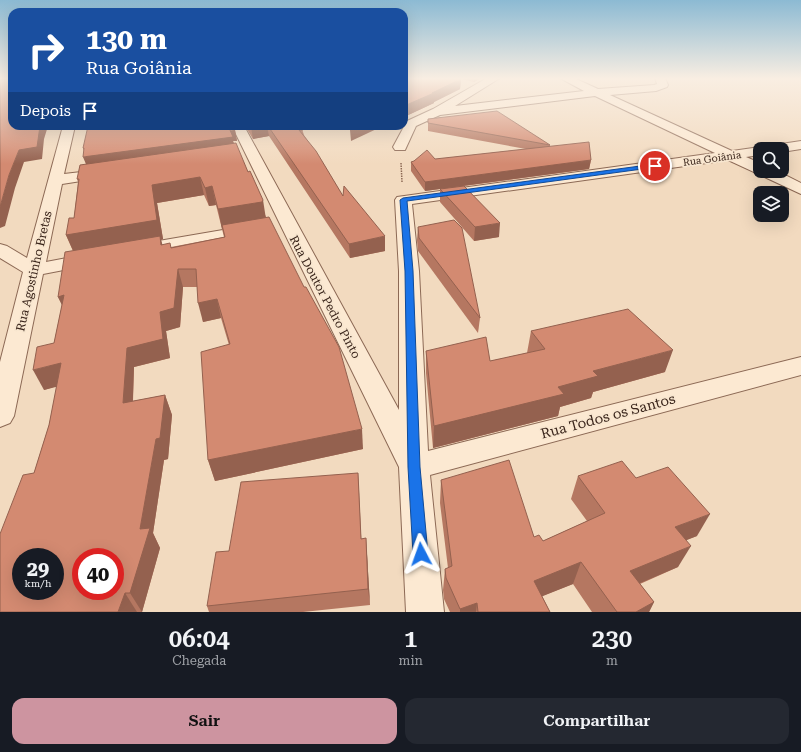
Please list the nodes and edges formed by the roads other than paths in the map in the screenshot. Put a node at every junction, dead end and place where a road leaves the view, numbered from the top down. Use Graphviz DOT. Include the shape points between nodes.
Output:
graph roads {
  1 [pos="447,107"];
  2 [pos="482,107"];
  3 [pos="625,107"];
  4 [pos="437,112"];
  5 [pos="408,124"];
  6 [pos="68,130"];
  7 [pos="240,130"];
  8 [pos="405,130"];
  9 [pos="801,144"];
  10 [pos="789,146"];
  11 [pos="400,147"];
  12 [pos="251,152"];
  13 [pos="753,152"];
  14 [pos="236,155"];
  15 [pos="733,156"];
  16 [pos="753,166"];
  17 [pos="118,171"];
  18 [pos="778,178"];
  19 [pos="55,180"];
  20 [pos="801,189"];
  21 [pos="287,224"];
  22 [pos="0,250"];
  23 [pos="34,270"];
  24 [pos="801,366"];
  25 [pos="0,416"];
  26 [pos="414,467"];
  27 [pos="425,612"];
  1 -- 4 [label="street"];
  2 -- 4 [label="street"];
  3 -- 15 [label="street"];
  4 -- 5 [label="street"];
  6 -- 19 [label="street, Rua Agostinho Bretas"];
  7 -- 12 [label="street, Rua Doutor Pedro Pinto"];
  8 -- 11 [label="street"];
  9 -- 10 [label="street"];
  12 -- 14 [label="street"];
  12 -- 21 [label="street, Rua Doutor Pedro Pinto"];
  13 -- 15 [label="street, Rua Goiânia"];
  15 -- 16 [label="street"];
  15 -- 26 [label="street, Rua Goiânia" via="403,200 409,271"];
  17 -- 19 [label="street"];
  18 -- 20 [label="street"];
  19 -- 23 [label="street, Rua Agostinho Bretas"];
  21 -- 23 [label="street"];
  21 -- 26 [label="street, Rua Doutor Pedro Pinto"];
  22 -- 23 [label="street"];
  23 -- 25 [label="street, Rua Agostinho Bretas"];
  24 -- 26 [label="street, Rua Todos os Santos"];
  26 -- 27 [label="street"];
}
